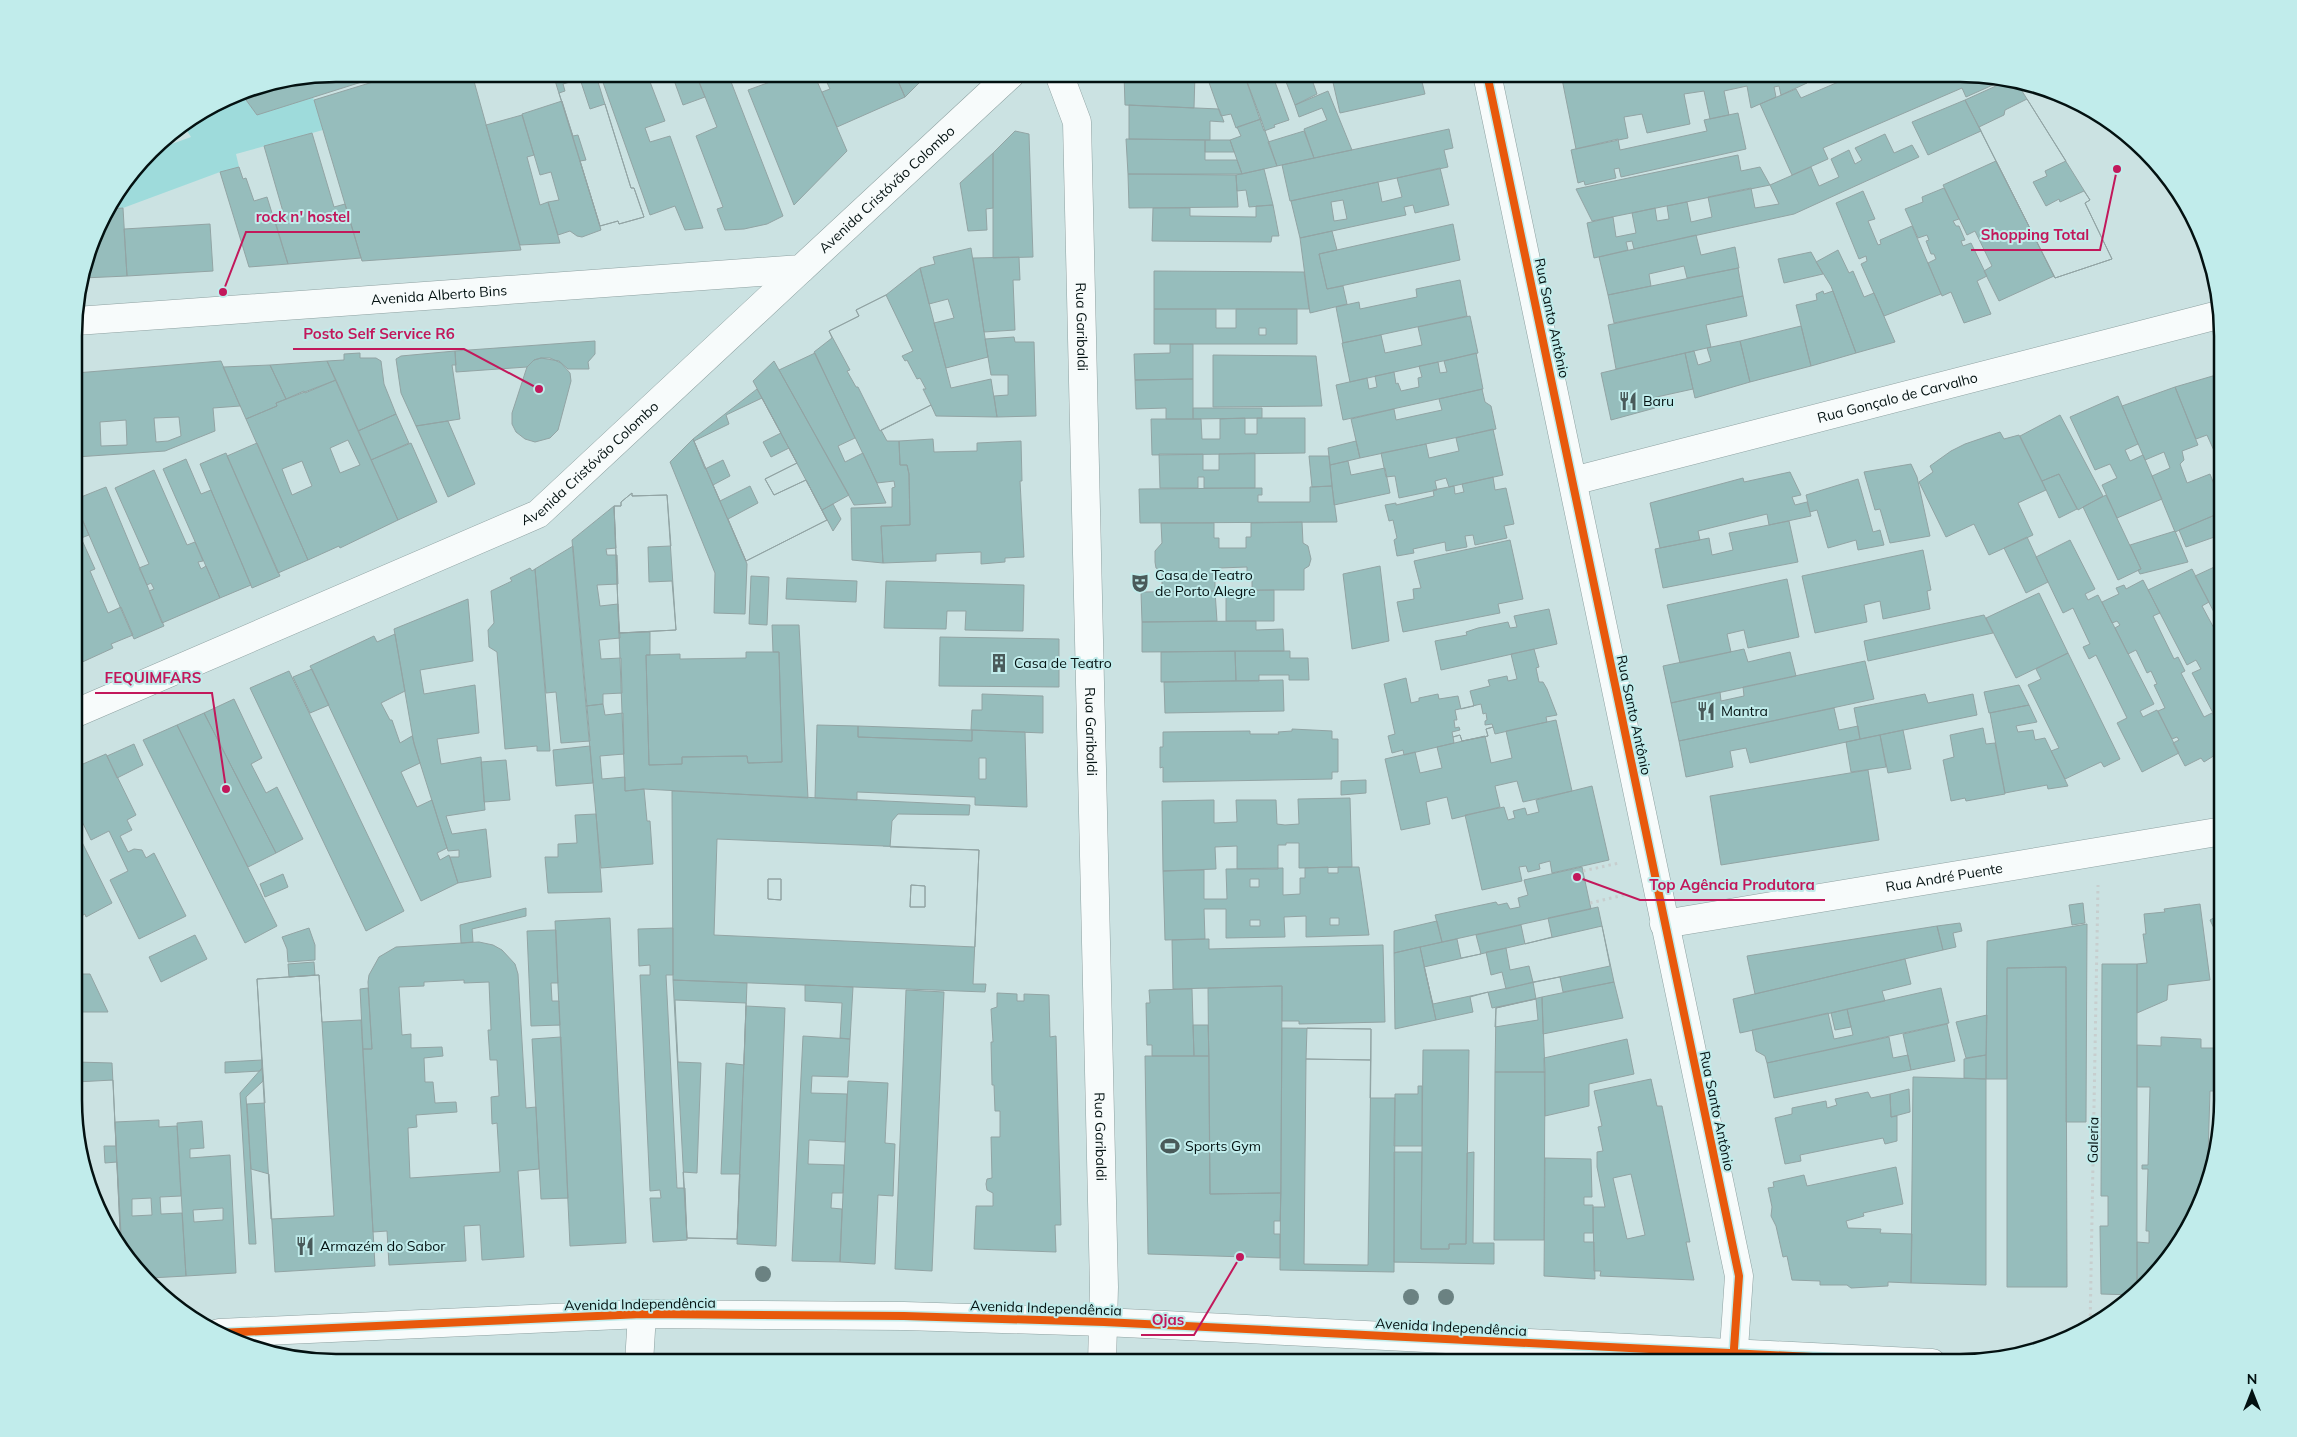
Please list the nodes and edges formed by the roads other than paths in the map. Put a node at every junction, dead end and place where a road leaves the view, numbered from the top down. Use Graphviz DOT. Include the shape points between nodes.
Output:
graph roads {
  1 [pos="1002,82"];
  2 [pos="1062,82"];
  3 [pos="1490,82"];
  4 [pos="802,270"];
  5 [pos="2214,316"];
  6 [pos="83,321"];
  7 [pos="1573,481"];
  8 [pos="82,710"];
  9 [pos="2214,833"];
  10 [pos="1664,924"];
  11 [pos="642,1314"];
  12 [pos="1104,1322"];
  13 [pos="234,1332"];
  14 [pos="640,1354"];
  15 [pos="1102,1354"];
  16 [pos="1664,1354"];
  17 [pos="1734,1354"];
  1 -- 4 [label="street, Avenida Cristóvão Colombo"];
  2 -- 12 [label="street, Rua Garibaldi" via="1077,122"];
  3 -- 7 [label="street, Rua Santo Antônio"];
  4 -- 6 [label="street, Avenida Alberto Bins"];
  4 -- 8 [label="street, Avenida Cristóvão Colombo" via="538,514"];
  5 -- 7 [label="street, Rua Gonçalo de Carvalho"];
  7 -- 10 [label="street, Rua Santo Antônio"];
  9 -- 10 [label="street, Rua André Puente"];
  10 -- 17 [label="street, Rua Santo Antônio" via="1739,1276"];
  11 -- 12 [label="street, Avenida Independência" via="904,1316"];
  11 -- 13 [label="street, Avenida Independência"];
  11 -- 14 [label="street"];
  12 -- 15 [label="street, Rua Garibaldi"];
  12 -- 16 [label="street, Avenida Independência"];
}
